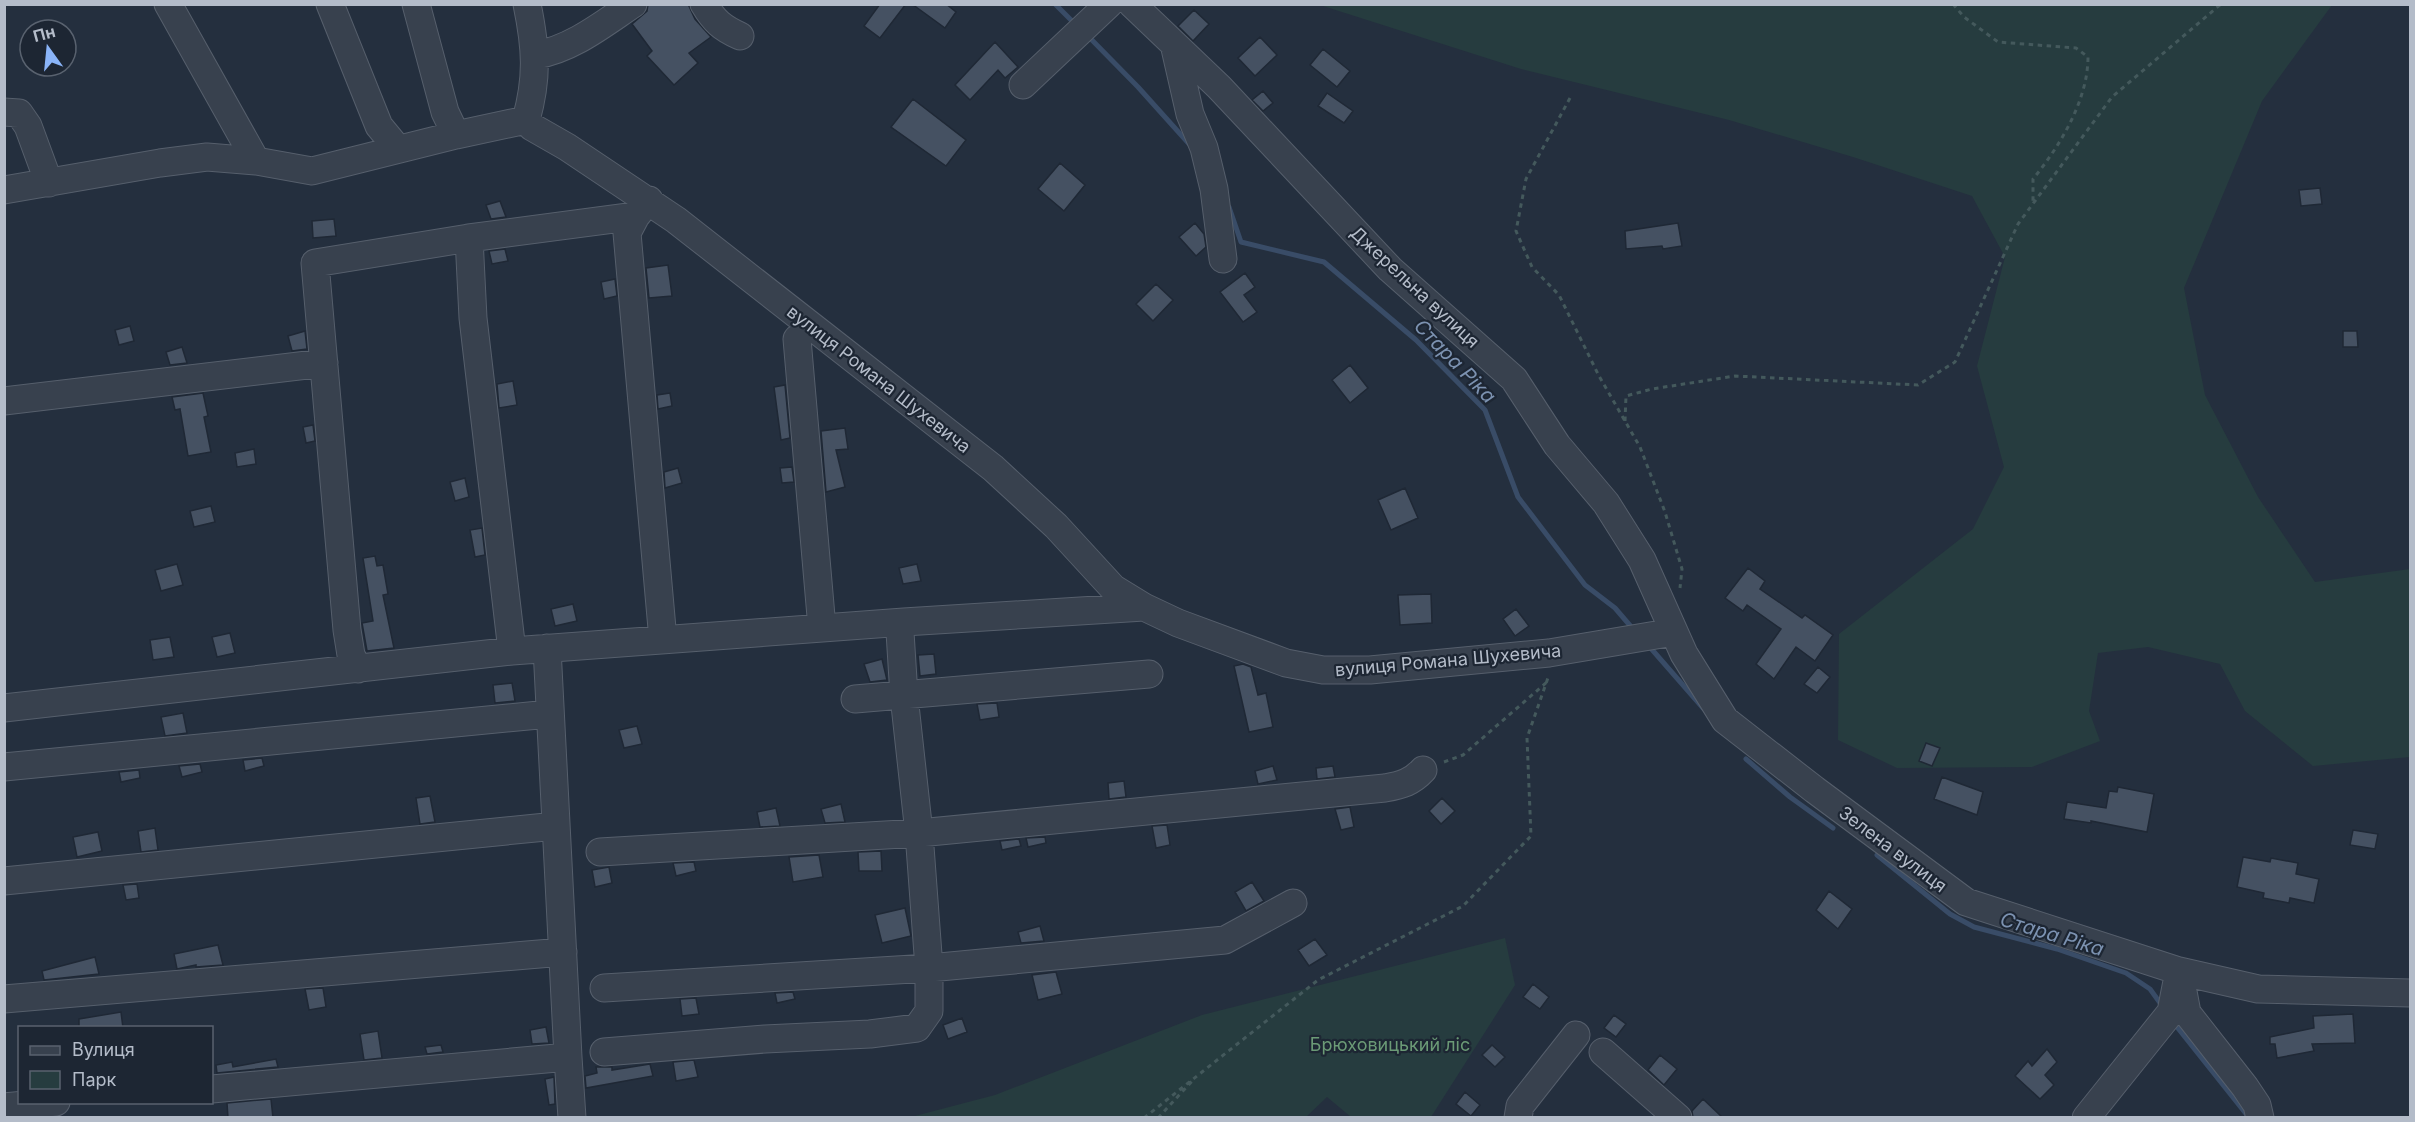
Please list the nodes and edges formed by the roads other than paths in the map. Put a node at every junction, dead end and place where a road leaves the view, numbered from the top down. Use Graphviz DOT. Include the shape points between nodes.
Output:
graph roads {
  1 [pos="168,4"];
  2 [pos="330,4"];
  3 [pos="416,4"];
  4 [pos="527,4"];
  5 [pos="633,4"];
  6 [pos="704,4"];
  7 [pos="1108,4"];
  8 [pos="1132,4"];
  9 [pos="740,36"];
  10 [pos="1174,44"];
  11 [pos="536,54"];
  12 [pos="1023,85"];
  13 [pos="4,112"];
  14 [pos="526,120"];
  15 [pos="456,135"];
  16 [pos="398,149"];
  17 [pos="256,161"];
  18 [pos="49,183"];
  19 [pos="4,190"];
  20 [pos="643,208"];
  21 [pos="469,238"];
  22 [pos="1223,259"];
  23 [pos="797,339"];
  24 [pos="324,363"];
  25 [pos="4,401"];
  26 [pos="1144,607"];
  27 [pos="904,622"];
  28 [pos="822,628"];
  29 [pos="1666,633"];
  30 [pos="663,640"];
  31 [pos="547,648"];
  32 [pos="512,651"];
  33 [pos="358,669"];
  34 [pos="1149,674"];
  35 [pos="904,696"];
  36 [pos="855,699"];
  37 [pos="4,708"];
  38 [pos="549,714"];
  39 [pos="4,767"];
  40 [pos="1424,770"];
  41 [pos="556,826"];
  42 [pos="919,833"];
  43 [pos="600,852"];
  44 [pos="4,880"];
  45 [pos="1293,903"];
  46 [pos="564,952"];
  47 [pos="929,968"];
  48 [pos="2179,971"];
  49 [pos="604,988"];
  50 [pos="2410,993"];
  51 [pos="4,999"];
  52 [pos="1576,1035"];
  53 [pos="604,1052"];
  54 [pos="1603,1052"];
  55 [pos="568,1057"];
  56 [pos="213,1089"];
  57 [pos="35,1104"];
  58 [pos="4,1107"];
  59 [pos="572,1118"];
  60 [pos="1518,1118"];
  61 [pos="1678,1118"];
  62 [pos="2086,1118"];
  63 [pos="2260,1118"];
  1 -- 17 [label="street"];
  2 -- 16 [label="street" via="379,126"];
  3 -- 15 [label="street" via="445,112"];
  4 -- 11 [label="street"];
  5 -- 11 [label="street" via="569,45"];
  6 -- 9 [label="street" via="714,21"];
  7 -- 12 [label="street"];
  8 -- 10 [label="street, Джерельна вулиця"];
  10 -- 22 [label="street" via="1190,114 1214,189"];
  10 -- 29 [label="street, Джерельна вулиця" via="1220,87 1390,269 1514,379 1557,445 1606,503 1642,560"];
  11 -- 14 [label="street"];
  13 -- 18 [label="street" via="19,113 28,126"];
  14 -- 15 [label="street"];
  14 -- 20 [label="street, вулиця Романа Шухевича" via="567,147"];
  15 -- 16 [label="street"];
  16 -- 17 [label="street" via="312,171"];
  17 -- 18 [label="street" via="207,157"];
  18 -- 19 [label="street"];
  20 -- 21 [label="street"];
  20 -- 26 [label="street, вулиця Романа Шухевича" via="945,428 1056,526 1113,588"];
  20 -- 30 [label="street" via="627,233"];
  21 -- 24 [label="street" via="315,263"];
  21 -- 32 [label="street" via="473,318"];
  23 -- 28 [label="street"];
  24 -- 25 [label="street"];
  24 -- 33 [label="street" via="347,630"];
  26 -- 27 [label="street"];
  26 -- 29 [label="street, вулиця Романа Шухевича" via="1286,663 1323,670 1370,670 1549,653"];
  27 -- 28 [label="street"];
  27 -- 35 [label="street" via="900,632"];
  28 -- 30 [label="street"];
  29 -- 48 [label="street, Зелена вулиця" via="1684,654 1725,720 1966,902"];
  30 -- 31 [label="street"];
  31 -- 32 [label="street"];
  31 -- 38 [label="street"];
  32 -- 33 [label="street"];
  33 -- 37 [label="street"];
  34 -- 35 [label="street"];
  35 -- 36 [label="street"];
  35 -- 42 [label="street"];
  38 -- 39 [label="street"];
  38 -- 41 [label="street"];
  40 -- 42 [label="street" via="1404,785 1385,788"];
  41 -- 44 [label="street"];
  41 -- 46 [label="street"];
  42 -- 43 [label="street"];
  42 -- 47 [label="street"];
  45 -- 47 [label="street" via="1225,940"];
  46 -- 51 [label="street"];
  46 -- 55 [label="street"];
  47 -- 49 [label="street"];
  47 -- 53 [label="street" via="929,1011 917,1028 870,1035"];
  48 -- 50 [label="street, Зелена вулиця" via="2258,989"];
  48 -- 62 [label="street" via="2171,1012"];
  48 -- 63 [label="street" via="2187,1013 2246,1087"];
  52 -- 60 [label="street" via="1520,1106"];
  54 -- 61 [label="street"];
  55 -- 56 [label="street"];
  55 -- 59 [label="street"];
  57 -- 58 [label="street"];
}
